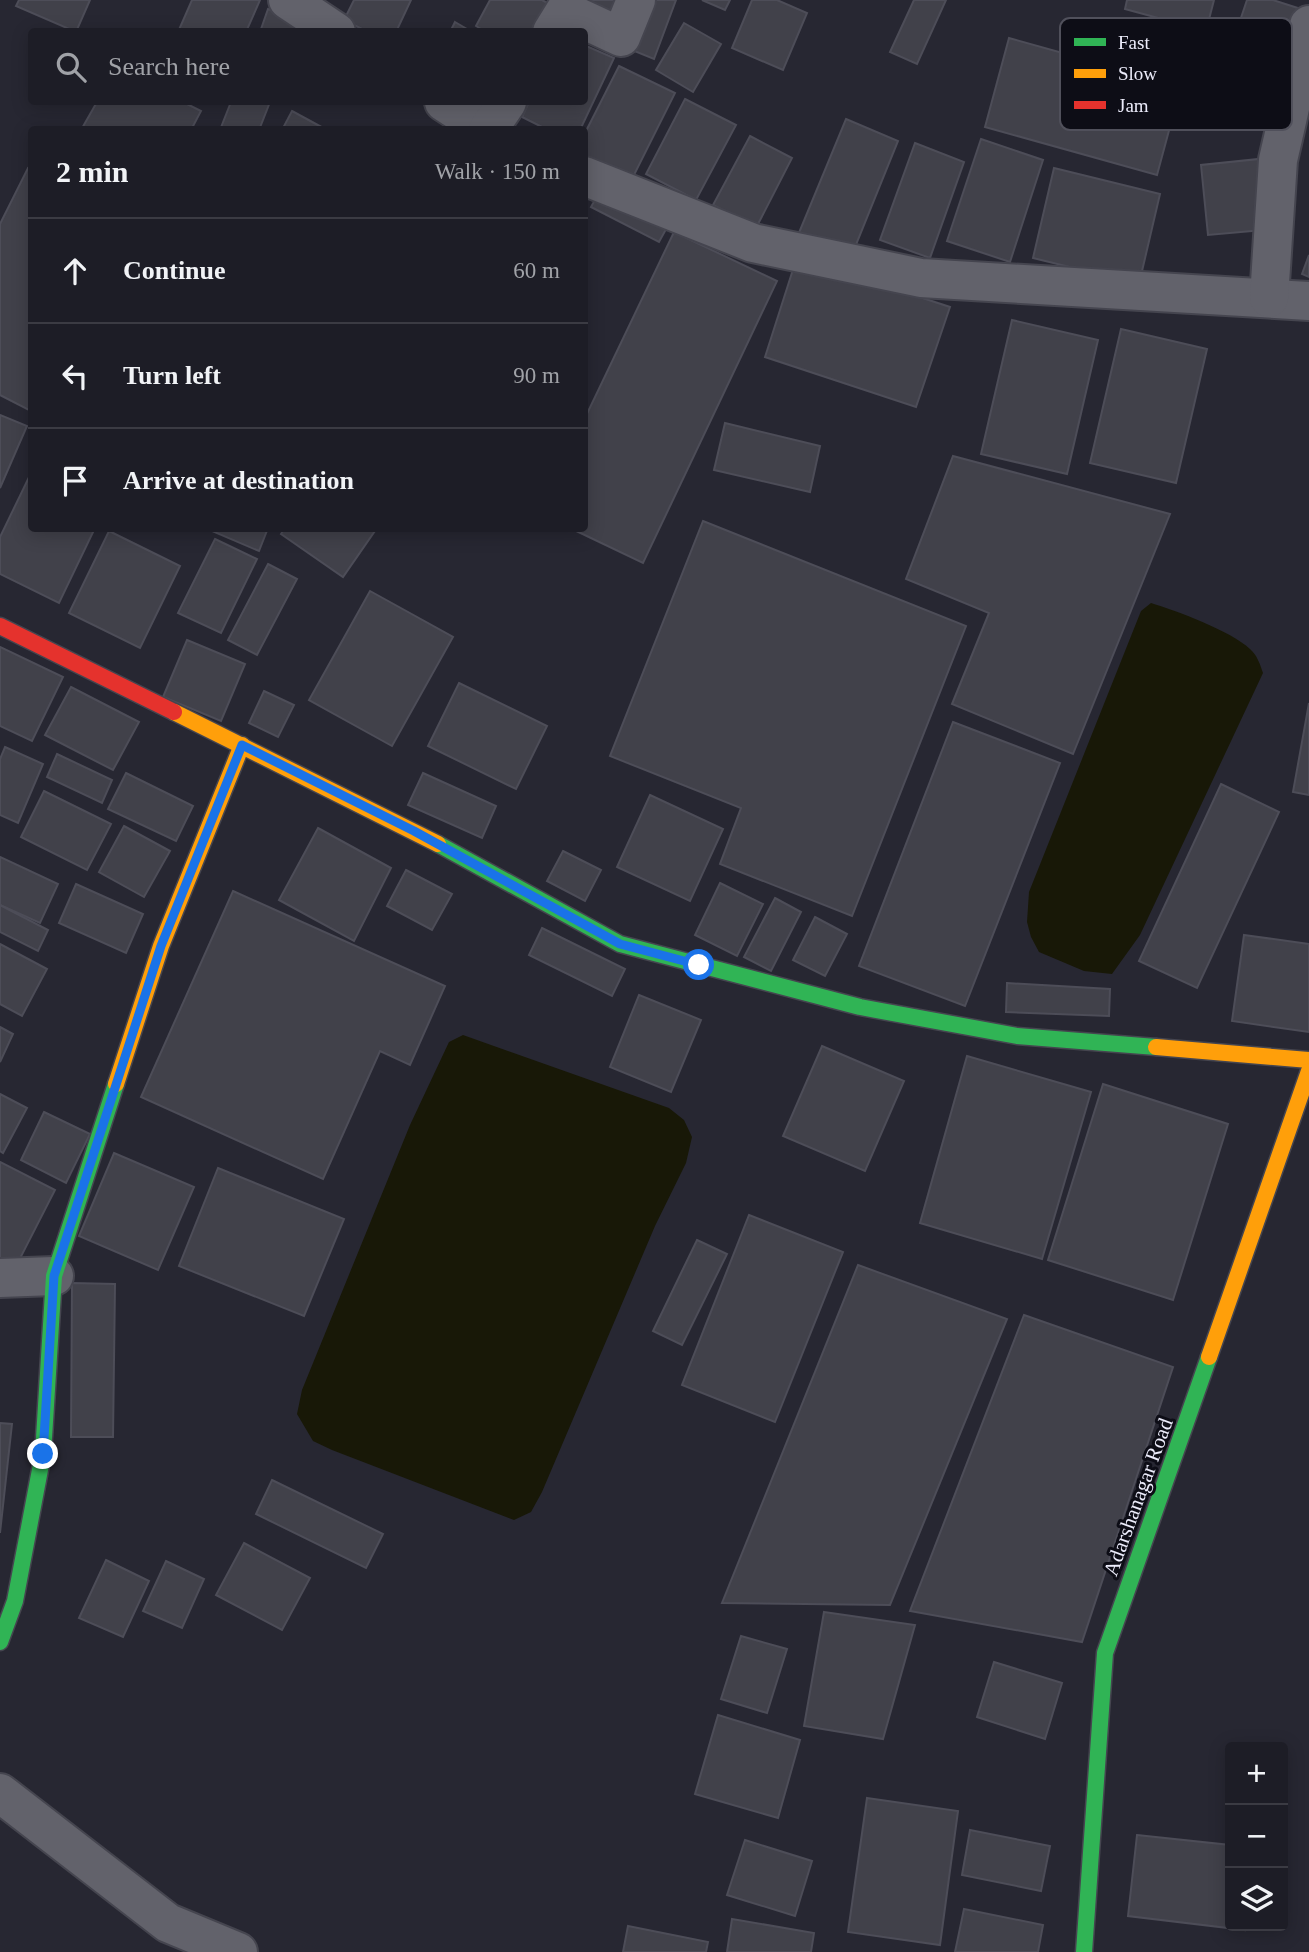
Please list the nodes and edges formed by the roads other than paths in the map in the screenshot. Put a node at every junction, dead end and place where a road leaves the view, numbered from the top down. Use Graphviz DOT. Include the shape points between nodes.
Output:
graph roads {
  1 [pos="288,0"];
  2 [pos="636,0"];
  3 [pos="555,14"];
  4 [pos="1309,25"];
  5 [pos="330,28"];
  6 [pos="1292,99"];
  7 [pos="449,105"];
  8 [pos="505,105"];
  9 [pos="482,126"];
  10 [pos="491,126"];
  11 [pos="1285,130"];
  12 [pos="588,178"];
  13 [pos="1269,298"];
  14 [pos="1309,301"];
  15 [pos="0,626"];
  16 [pos="242,745"];
  17 [pos="1309,1060"];
  18 [pos="1309,1072"];
  19 [pos="54,1276"];
  20 [pos="0,1278"];
  21 [pos="0,1642"];
  22 [pos="0,1793"];
  23 [pos="237,1952"];
  24 [pos="1084,1952"];
  1 -- 5 [label="street"];
  2 -- 3 [label="street" via="621,37"];
  4 -- 6 [label="street"];
  7 -- 9 [label="street"];
  8 -- 10 [label="street"];
  11 -- 13 [label="street" via="1278,160"];
  12 -- 13 [label="street" via="753,243 921,278"];
  13 -- 14 [label="street"];
  15 -- 16 [label="street"];
  16 -- 17 [label="street" via="414,831 620,944 860,1007 1017,1036"];
  16 -- 19 [label="street" via="161,946"];
  18 -- 24 [label="street, Adarshanagar Road" via="1105,1653"];
  19 -- 20 [label="street"];
  19 -- 21 [label="street" via="43,1454 15,1601"];
  22 -- 23 [label="street" via="168,1923"];
}
